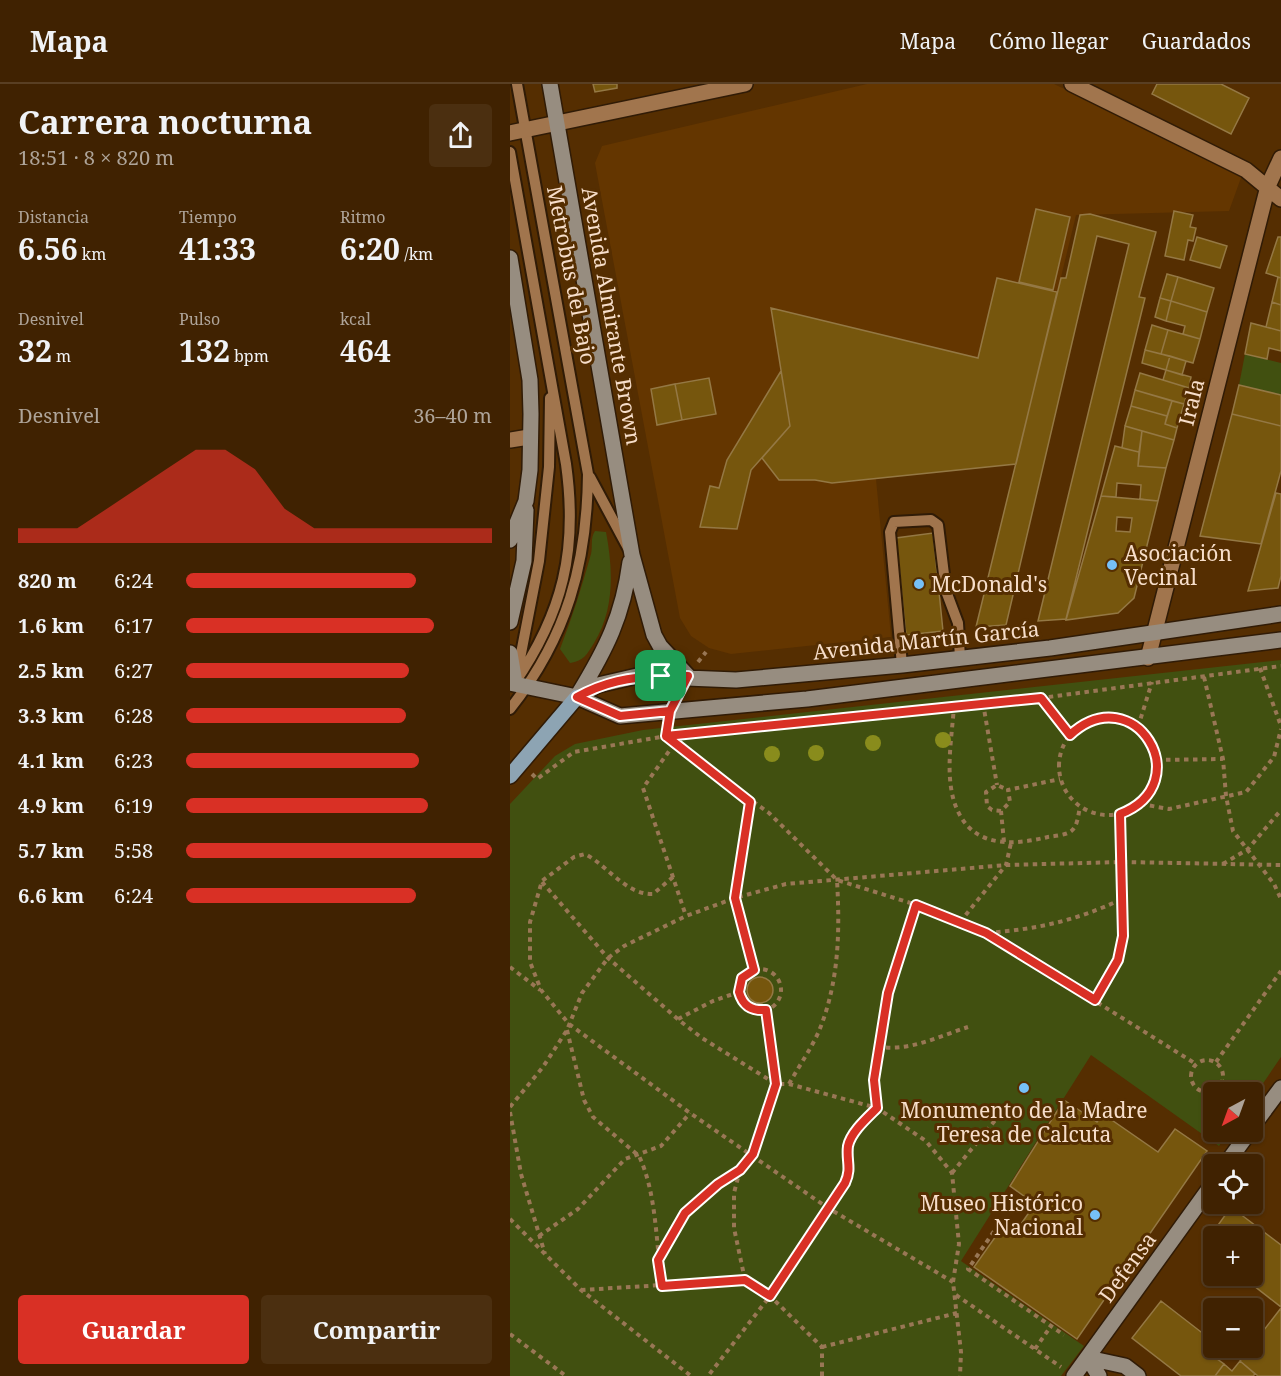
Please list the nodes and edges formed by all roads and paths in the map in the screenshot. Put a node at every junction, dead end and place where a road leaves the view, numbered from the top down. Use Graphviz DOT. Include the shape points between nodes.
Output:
graph roads {
  1 [pos="517,84"];
  2 [pos="550,84"];
  3 [pos="746,84"];
  4 [pos="1072,84"];
  5 [pos="558,124"];
  6 [pos="517,132"];
  7 [pos="510,152"];
  8 [pos="1281,158"];
  9 [pos="1268,186"];
  10 [pos="1281,199"];
  11 [pos="510,258"];
  12 [pos="550,371"];
  13 [pos="529,437"];
  14 [pos="510,440"];
  15 [pos="588,474"];
  16 [pos="526,501"];
  17 [pos="510,540"];
  18 [pos="632,555"];
  19 [pos="1281,614"];
  20 [pos="510,622"];
  21 [pos="1155,633"];
  22 [pos="1281,640"];
  23 [pos="706,652"];
  24 [pos="510,653"];
  25 [pos="960,658"];
  26 [pos="1148,658"];
  27 [pos="902,665"];
  28 [pos="1281,666"];
  29 [pos="1260,668"];
  30 [pos="688,676"];
  31 [pos="1204,677"];
  32 [pos="1152,682"];
  33 [pos="516,685"];
  34 [pos="577,697"];
  35 [pos="1041,698"];
  36 [pos="982,703"];
  37 [pos="954,705"];
  38 [pos="510,709"];
  39 [pos="670,711"];
  40 [pos="1138,727"];
  41 [pos="1281,727"];
  42 [pos="1070,735"];
  43 [pos="666,736"];
  44 [pos="674,744"];
  45 [pos="1223,759"];
  46 [pos="1157,760"];
  47 [pos="520,764"];
  48 [pos="510,776"];
  49 [pos="1060,778"];
  50 [pos="997,785"];
  51 [pos="1008,790"];
  52 [pos="1226,796"];
  53 [pos="750,802"];
  54 [pos="1141,804"];
  55 [pos="1080,807"];
  56 [pos="1281,810"];
  57 [pos="1001,811"];
  58 [pos="1120,814"];
  59 [pos="1004,843"];
  60 [pos="1011,843"];
  61 [pos="1248,849"];
  62 [pos="1123,862"];
  63 [pos="1223,864"];
  64 [pos="1259,864"];
  65 [pos="1006,865"];
  66 [pos="1281,865"];
  67 [pos="673,877"];
  68 [pos="837,880"];
  69 [pos="542,881"];
  70 [pos="735,898"];
  71 [pos="1122,899"];
  72 [pos="1281,899"];
  73 [pos="916,905"];
  74 [pos="686,916"];
  75 [pos="960,922"];
  76 [pos="986,933"];
  77 [pos="608,958"];
  78 [pos="510,967"];
  79 [pos="754,970"];
  80 [pos="1281,971"];
  81 [pos="541,990"];
  82 [pos="739,992"];
  83 [pos="1095,1000"];
  84 [pos="766,1010"];
  85 [pos="678,1019"];
  86 [pos="570,1024"];
  87 [pos="968,1027"];
  88 [pos="567,1030"];
  89 [pos="878,1046"];
  90 [pos="1216,1062"];
  91 [pos="1196,1064"];
  92 [pos="1222,1081"];
  93 [pos="776,1084"];
  94 [pos="789,1084"];
  95 [pos="1281,1088"];
  96 [pos="510,1107"];
  97 [pos="1006,1107"];
  98 [pos="877,1108"];
  99 [pos="510,1113"];
  100 [pos="690,1113"];
  101 [pos="1263,1113"];
  102 [pos="753,1154"];
  103 [pos="639,1156"];
  104 [pos="740,1170"];
  105 [pos="952,1173"];
  106 [pos="1203,1197"];
  107 [pos="828,1208"];
  108 [pos="510,1219"];
  109 [pos="999,1224"];
  110 [pos="539,1236"];
  111 [pos="546,1258"];
  112 [pos="658,1260"];
  113 [pos="745,1280"];
  114 [pos="953,1282"];
  115 [pos="662,1286"];
  116 [pos="581,1290"];
  117 [pos="955,1294"];
  118 [pos="770,1296"];
  119 [pos="957,1313"];
  120 [pos="1051,1326"];
  121 [pos="510,1334"];
  122 [pos="1064,1335"];
  123 [pos="822,1347"];
  124 [pos="1035,1349"];
  125 [pos="1088,1358"];
  126 [pos="1069,1373"];
  127 [pos="566,1376"];
  128 [pos="691,1376"];
  129 [pos="708,1376"];
  130 [pos="822,1376"];
  131 [pos="960,1376"];
  132 [pos="1099,1376"];
  133 [pos="1138,1376"];
  1 -- 6 [label="lane, Metrobus del Bajo"];
  2 -- 5 [label="main road, Avenida Almirante Brown"];
  3 -- 5 [label="street"];
  4 -- 9 [label="street" via="1246,170"];
  5 -- 6 [label="street"];
  5 -- 18 [label="main road, Avenida Almirante Brown"];
  6 -- 15 [label="lane, Metrobus del Bajo"];
  7 -- 12 [label="lane, Metrobus del Bajo"];
  8 -- 9 [label="street, Irala"];
  9 -- 10 [label="street"];
  9 -- 21 [label="street, Irala"];
  11 -- 13 [label="main road" via="530,380"];
  12 -- 33 [label="lane, Metrobus del Bajo" via="544,518"];
  12 -- 33 [label="lane, Metrobus del Bajo" via="571,499 571,537 551,622"];
  13 -- 14 [label="street"];
  13 -- 16 [label="main road"];
  15 -- 18 [label="lane, Metrobus del Bajo"];
  15 -- 33 [label="lane, Metrobus del Bajo" via="588,518 571,595 553,646"];
  16 -- 17 [label="main road"];
  16 -- 20 [label="main road" via="524,561"];
  18 -- 30 [label="main road, Avenida Almirante Brown" via="654,635"];
  18 -- 34 [label="main road, Avenida Almirante Brown" via="616,626"];
  19 -- 21 [label="main road, Avenida Martín García"];
  21 -- 25 [label="main road, Avenida Martín García"];
  21 -- 26 [label="street, Irala"];
  22 -- 26 [label="main road, Avenida Martín García"];
  23 -- 30 [label="path"];
  24 -- 33 [label="main road"];
  25 -- 27 [label="main road, Avenida Martín García"];
  25 -- 27 [label="lane" via="958,623 946,591 938,525 931,520 894,522 890,532"];
  26 -- 39 [label="main road, Avenida Martín García" via="807,699"];
  27 -- 30 [label="main road, Avenida Martín García" via="736,680"];
  28 -- 29 [label="path"];
  29 -- 31 [label="path"];
  29 -- 41 [label="path"];
  30 -- 34 [label="main road, Avenida Martín García" via="637,676 598,685"];
  31 -- 32 [label="path"];
  31 -- 45 [label="path"];
  32 -- 35 [label="path"];
  32 -- 40 [label="path"];
  33 -- 34 [label="main road, Avenida Martín García"];
  33 -- 38 [label="lane, Metrobus del Bajo"];
  34 -- 39 [label="main road, Avenida Martín García" via="620,716"];
  34 -- 47 [label="main road"];
  35 -- 36 [label="path"];
  35 -- 42 [label="path"];
  36 -- 37 [label="path"];
  36 -- 50 [label="path"];
  37 -- 43 [label="path"];
  37 -- 59 [label="path" via="951,795 972,831"];
  39 -- 43 [label="path"];
  40 -- 42 [label="path" via="1109,717 1094,719"];
  40 -- 46 [label="path" via="1147,736"];
  41 -- 52 [label="path" via="1274,757 1257,779 1246,792"];
  42 -- 49 [label="path" via="1062,748"];
  43 -- 44 [label="path"];
  43 -- 47 [label="path" via="574,752 537,778"];
  44 -- 53 [label="path"];
  44 -- 67 [label="path" via="643,788"];
  45 -- 46 [label="path"];
  45 -- 52 [label="path"];
  46 -- 54 [label="path" via="1151,791"];
  47 -- 48 [label="main road"];
  49 -- 51 [label="path"];
  49 -- 55 [label="path"];
  50 -- 51 [label="path"];
  50 -- 57 [label="path" via="988,789 984,800 992,810"];
  51 -- 57 [label="path" via="1010,802"];
  52 -- 54 [label="path" via="1169,809"];
  52 -- 61 [label="path" via="1233,831"];
  53 -- 68 [label="path" via="769,813"];
  53 -- 70 [label="path"];
  54 -- 58 [label="path"];
  55 -- 58 [label="path" via="1092,813"];
  55 -- 60 [label="path" via="1076,826 1070,832"];
  56 -- 61 [label="path"];
  57 -- 59 [label="path"];
  58 -- 62 [label="path"];
  59 -- 60 [label="path"];
  60 -- 65 [label="path"];
  61 -- 63 [label="path"];
  61 -- 64 [label="path"];
  62 -- 63 [label="path"];
  62 -- 65 [label="path"];
  62 -- 71 [label="path"];
  63 -- 64 [label="path"];
  64 -- 66 [label="path"];
  64 -- 72 [label="path"];
  65 -- 68 [label="path"];
  65 -- 75 [label="path"];
  67 -- 69 [label="path" via="653,894 636,893 585,854 574,857"];
  67 -- 74 [label="path"];
  68 -- 70 [label="path" via="786,884"];
  68 -- 73 [label="path"];
  68 -- 94 [label="path" via="836,976 819,1031"];
  69 -- 77 [label="path"];
  69 -- 81 [label="path" via="530,922 530,962"];
  70 -- 74 [label="path"];
  70 -- 79 [label="path"];
  71 -- 76 [label="path" via="1064,923"];
  71 -- 83 [label="path" via="1123,936 1118,960"];
  73 -- 75 [label="path"];
  73 -- 89 [label="path" via="888,993"];
  74 -- 77 [label="path"];
  75 -- 76 [label="path"];
  76 -- 83 [label="path"];
  77 -- 85 [label="path"];
  77 -- 86 [label="path" via="582,993"];
  78 -- 81 [label="path"];
  79 -- 82 [label="path" via="742,978"];
  79 -- 84 [label="path" via="767,970 780,983 780,997"];
  80 -- 90 [label="path"];
  81 -- 86 [label="path"];
  82 -- 84 [label="path" via="745,1005"];
  82 -- 85 [label="path"];
  83 -- 91 [label="path"];
  84 -- 93 [label="path"];
  85 -- 93 [label="path"];
  86 -- 88 [label="path"];
  86 -- 100 [label="path"];
  87 -- 89 [label="path" via="915,1044"];
  88 -- 96 [label="path"];
  88 -- 103 [label="path" via="584,1100 593,1117"];
  89 -- 98 [label="path" via="874,1080"];
  90 -- 91 [label="path" via="1206,1059"];
  90 -- 92 [label="path" via="1222,1071"];
  91 -- 92 [label="path" via="1191,1078 1196,1088 1212,1091"];
  93 -- 94 [label="path"];
  93 -- 102 [label="path"];
  94 -- 98 [label="path"];
  95 -- 101 [label="main road"];
  97 -- 105 [label="path"];
  98 -- 105 [label="path" via="926,1141"];
  98 -- 107 [label="path" via="849,1144 850,1171"];
  99 -- 110 [label="path" via="521,1174"];
  100 -- 102 [label="path"];
  100 -- 103 [label="path" via="665,1142"];
  102 -- 104 [label="path"];
  102 -- 107 [label="path"];
  103 -- 110 [label="path" via="625,1159 578,1209"];
  103 -- 112 [label="path" via="651,1202"];
  104 -- 112 [label="path" via="685,1213"];
  104 -- 113 [label="path" via="734,1193 734,1228"];
  105 -- 114 [label="path" via="959,1244"];
  106 -- 125 [label="main road, Defensa"];
  107 -- 114 [label="path"];
  107 -- 118 [label="path"];
  108 -- 111 [label="path"];
  109 -- 120 [label="path" via="968,1269"];
  110 -- 111 [label="path"];
  111 -- 116 [label="path"];
  112 -- 115 [label="path"];
  113 -- 115 [label="path"];
  113 -- 118 [label="path"];
  114 -- 117 [label="path"];
  115 -- 116 [label="path"];
  116 -- 128 [label="path"];
  117 -- 119 [label="path"];
  117 -- 124 [label="path"];
  118 -- 123 [label="path"];
  118 -- 129 [label="path"];
  119 -- 123 [label="path"];
  119 -- 131 [label="path"];
  120 -- 122 [label="path"];
  120 -- 124 [label="path"];
  121 -- 127 [label="path"];
  123 -- 130 [label="path"];
  124 -- 126 [label="path"];
  125 -- 126 [label="main road, Defensa"];
  125 -- 132 [label="main road"];
  125 -- 133 [label="main road" via="1125,1366"];
}
